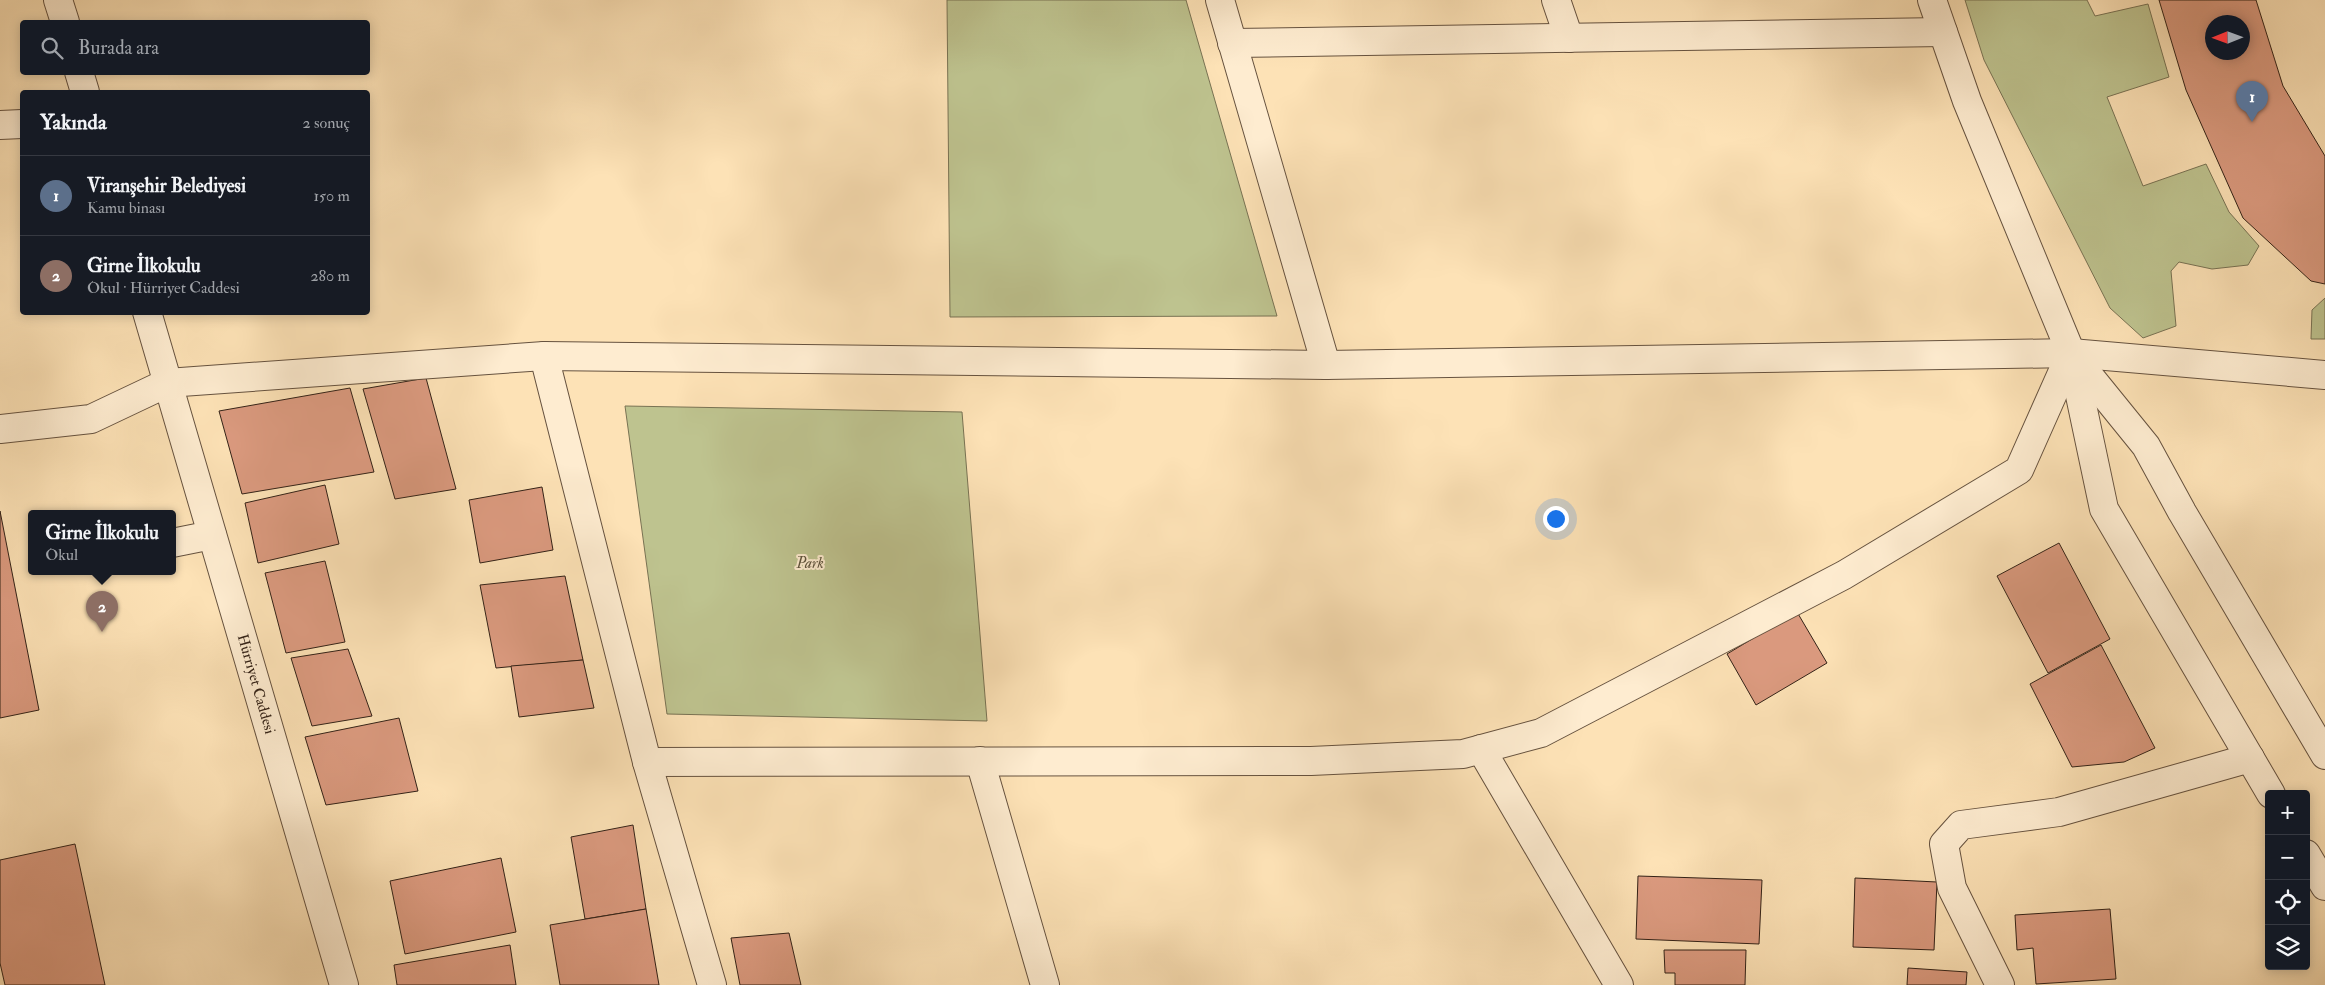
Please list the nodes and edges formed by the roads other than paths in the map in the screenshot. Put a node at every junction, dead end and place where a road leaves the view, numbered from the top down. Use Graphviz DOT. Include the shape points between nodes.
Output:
graph roads {
  1 [pos="58,0"];
  2 [pos="1220,0"];
  3 [pos="1556,0"];
  4 [pos="1932,0"];
  5 [pos="64,20"];
  6 [pos="1943,32"];
  7 [pos="1569,38"];
  8 [pos="1232,43"];
  9 [pos="80,75"];
  10 [pos="84,90"];
  11 [pos="20,124"];
  12 [pos="0,125"];
  13 [pos="149,315"];
  14 [pos="2071,353"];
  15 [pos="544,356"];
  16 [pos="1326,365"];
  17 [pos="2325,375"];
  18 [pos="168,383"];
  19 [pos="0,429"];
  20 [pos="212,535"];
  21 [pos="176,542"];
  22 [pos="1481,749"];
  23 [pos="2325,755"];
  24 [pos="2250,758"];
  25 [pos="980,761"];
  26 [pos="647,762"];
  27 [pos="2269,790"];
  28 [pos="2310,861"];
  29 [pos="2325,886"];
  30 [pos="344,985"];
  31 [pos="712,985"];
  32 [pos="1046,985"];
  33 [pos="1619,985"];
  34 [pos="2000,985"];
  1 -- 5 [label="street"];
  2 -- 8 [label="street"];
  3 -- 7 [label="street"];
  4 -- 6 [label="street"];
  6 -- 7 [label="street"];
  6 -- 14 [label="street" via="1967,101"];
  7 -- 8 [label="street"];
  8 -- 16 [label="street"];
  9 -- 10 [label="street"];
  11 -- 12 [label="street"];
  13 -- 18 [label="street, Hürriyet Caddesi"];
  14 -- 16 [label="street"];
  14 -- 17 [label="street"];
  14 -- 22 [label="street" via="2019,470 1844,575 1541,733"];
  14 -- 23 [label="street" via="2146,446"];
  14 -- 24 [label="street" via="2104,509"];
  15 -- 16 [label="street"];
  15 -- 18 [label="street"];
  15 -- 26 [label="street"];
  18 -- 19 [label="street" via="91,419"];
  18 -- 20 [label="street, Hürriyet Caddesi"];
  20 -- 21 [label="street"];
  20 -- 30 [label="street, Hürriyet Caddesi"];
  22 -- 25 [label="street" via="1463,754 1311,760"];
  22 -- 33 [label="street"];
  24 -- 27 [label="street"];
  24 -- 34 [label="street" via="2060,812 1961,826 1944,844 1952,888"];
  25 -- 26 [label="street"];
  25 -- 32 [label="street"];
  26 -- 31 [label="street"];
  28 -- 29 [label="street"];
}
